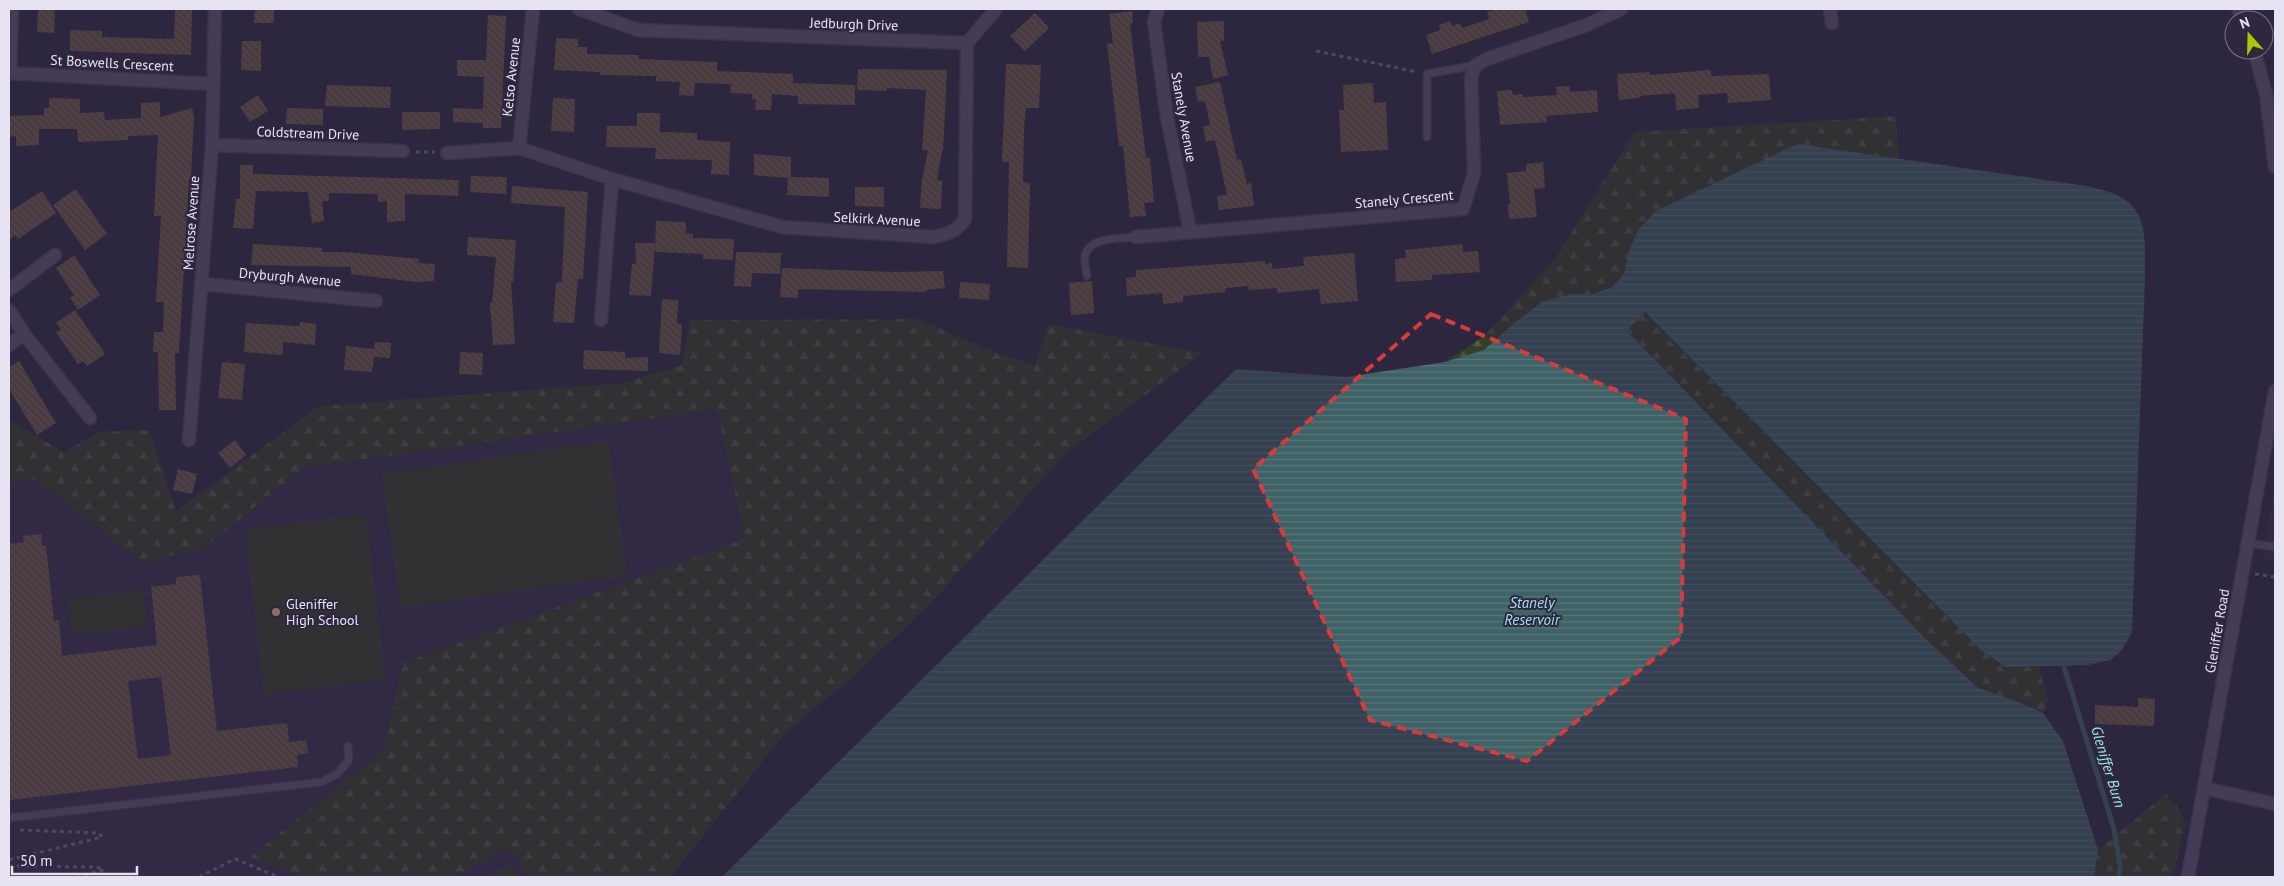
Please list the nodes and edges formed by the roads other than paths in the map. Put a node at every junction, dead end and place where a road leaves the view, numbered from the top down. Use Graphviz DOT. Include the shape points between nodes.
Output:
graph roads {
  1 [pos="12,9"];
  2 [pos="215,9"];
  3 [pos="534,9"];
  4 [pos="579,9"];
  5 [pos="996,9"];
  6 [pos="1158,9"];
  7 [pos="1622,9"];
  8 [pos="1830,9"];
  9 [pos="1832,23"];
  10 [pos="967,43"];
  11 [pos="2257,60"];
  12 [pos="1476,65"];
  13 [pos="9,72"];
  14 [pos="213,84"];
  15 [pos="1427,137"];
  16 [pos="212,145"];
  17 [pos="519,148"];
  18 [pos="403,151"];
  19 [pos="447,153"];
  20 [pos="2275,167"];
  21 [pos="612,179"];
  22 [pos="1190,231"];
  23 [pos="1136,237"];
  24 [pos="55,255"];
  25 [pos="1087,276"];
  26 [pos="202,284"];
  27 [pos="9,290"];
  28 [pos="376,301"];
  29 [pos="9,310"];
  30 [pos="601,320"];
  31 [pos="24,334"];
  32 [pos="9,345"];
  33 [pos="2275,394"];
  34 [pos="90,418"];
  35 [pos="189,440"];
  36 [pos="2248,544"];
  37 [pos="2275,547"];
  38 [pos="348,746"];
  39 [pos="2204,788"];
  40 [pos="2275,804"];
  41 [pos="9,818"];
  42 [pos="2188,877"];
  1 -- 13 [label="street"];
  2 -- 14 [label="street, Melrose Avenue"];
  3 -- 17 [label="street, Kelso Avenue"];
  4 -- 10 [label="street, Jedburgh Drive" via="638,30"];
  5 -- 10 [label="street"];
  6 -- 22 [label="street, Stanely Avenue" via="1154,22 1166,108"];
  7 -- 12 [label="street"];
  8 -- 9 [label="street"];
  10 -- 21 [label="street, Selkirk Avenue" via="965,219 950,233 934,237 782,228"];
  11 -- 20 [label="street" via="2266,94"];
  12 -- 15 [label="lane" via="1427,74"];
  12 -- 22 [label="street, Stanely Crescent" via="1471,77 1474,173 1463,209"];
  13 -- 14 [label="street, St Boswells Crescent"];
  14 -- 16 [label="street, Melrose Avenue"];
  16 -- 18 [label="street, Coldstream Drive"];
  16 -- 26 [label="street, Melrose Avenue"];
  17 -- 19 [label="street, Selkirk Avenue"];
  17 -- 21 [label="street, Selkirk Avenue"];
  21 -- 30 [label="street"];
  22 -- 23 [label="street, Stanely Crescent"];
  23 -- 25 [label="lane" via="1090,246 1085,257"];
  24 -- 27 [label="street"];
  26 -- 28 [label="street, Dryburgh Avenue"];
  26 -- 35 [label="street, Melrose Avenue"];
  29 -- 31 [label="street"];
  31 -- 32 [label="street"];
  31 -- 34 [label="street"];
  33 -- 36 [label="street, Gleniffer Road"];
  36 -- 37 [label="lane"];
  36 -- 39 [label="street, Gleniffer Road"];
  38 -- 41 [label="lane" via="349,760 338,773 322,782"];
  39 -- 40 [label="street"];
  39 -- 42 [label="street, Gleniffer Road"];
}
